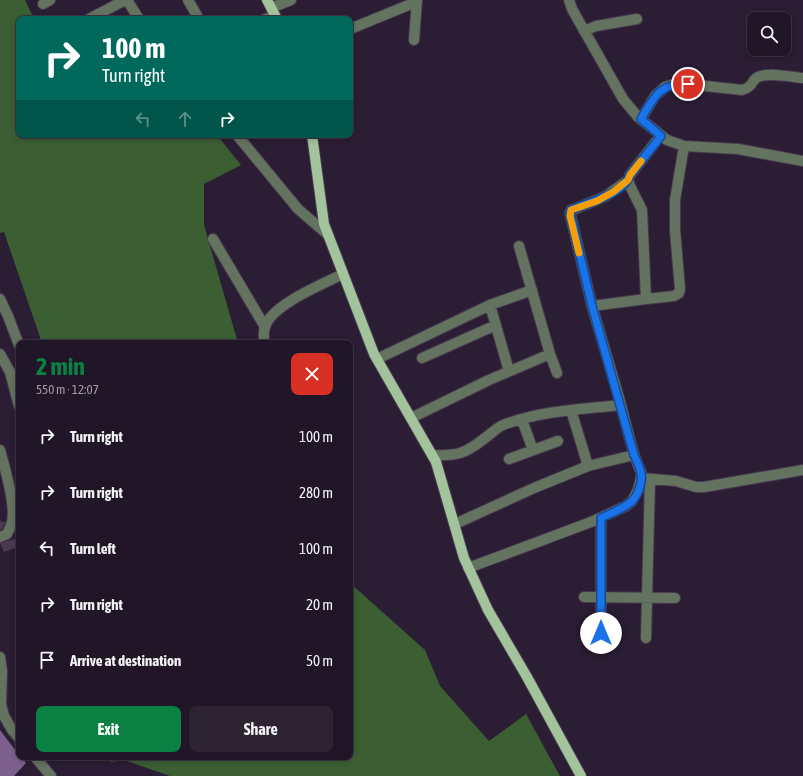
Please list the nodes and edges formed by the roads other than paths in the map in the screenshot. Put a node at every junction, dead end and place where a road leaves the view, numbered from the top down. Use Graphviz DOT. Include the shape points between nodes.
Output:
graph roads {
  1 [pos="126,0"];
  2 [pos="188,0"];
  3 [pos="291,0"];
  4 [pos="569,0"];
  5 [pos="416,1"];
  6 [pos="271,12"];
  7 [pos="95,16"];
  8 [pos="137,16"];
  9 [pos="197,16"];
  10 [pos="637,19"];
  11 [pos="353,27"];
  12 [pos="584,31"];
  13 [pos="414,40"];
  14 [pos="803,78"];
  15 [pos="641,119"];
  16 [pos="661,136"];
  17 [pos="239,138"];
  18 [pos="312,138"];
  19 [pos="684,146"];
  20 [pos="803,161"];
  21 [pos="628,180"];
  22 [pos="327,234"];
  23 [pos="213,239"];
  24 [pos="519,246"];
  25 [pos="343,274"];
  26 [pos="532,290"];
  27 [pos="0,299"];
  28 [pos="646,299"];
  29 [pos="490,305"];
  30 [pos="592,306"];
  31 [pos="496,326"];
  32 [pos="265,327"];
  33 [pos="17,340"];
  34 [pos="264,340"];
  35 [pos="0,354"];
  36 [pos="550,354"];
  37 [pos="377,358"];
  38 [pos="422,358"];
  39 [pos="509,371"];
  40 [pos="558,373"];
  41 [pos="16,395"];
  42 [pos="621,405"];
  43 [pos="571,410"];
  44 [pos="411,418"];
  45 [pos="522,420"];
  46 [pos="558,441"];
  47 [pos="0,450"];
  48 [pos="533,450"];
  49 [pos="432,455"];
  50 [pos="634,455"];
  51 [pos="509,459"];
  52 [pos="588,466"];
  53 [pos="803,470"];
  54 [pos="646,478"];
  55 [pos="601,518"];
  56 [pos="455,524"];
  57 [pos="0,536"];
  58 [pos="468,568"];
  59 [pos="601,596"];
  60 [pos="584,597"];
  61 [pos="647,598"];
  62 [pos="675,598"];
  63 [pos="646,638"];
  64 [pos="601,646"];
  65 [pos="0,658"];
  66 [pos="1,683"];
  67 [pos="16,735"];
  68 [pos="38,760"];
  69 [pos="51,776"];
  70 [pos="581,776"];
  1 -- 7 [label="street"];
  1 -- 8 [label="street"];
  2 -- 9 [label="street"];
  3 -- 6 [label="street"];
  4 -- 12 [label="street"];
  5 -- 11 [label="street"];
  5 -- 13 [label="street"];
  10 -- 12 [label="street" via="600,25"];
  12 -- 15 [label="street" via="617,90"];
  14 -- 15 [label="street" via="759,76 748,88 742,90 688,84 670,85 655,96"];
  15 -- 16 [label="street"];
  16 -- 19 [label="street"];
  16 -- 21 [label="street"];
  17 -- 22 [label="street" via="298,209"];
  18 -- 22 [label="main road"];
  19 -- 20 [label="street" via="738,148"];
  19 -- 28 [label="street" via="675,200 680,289 674,296"];
  21 -- 28 [label="street" via="642,210"];
  21 -- 30 [label="street" via="606,196 571,210 570,213"];
  22 -- 25 [label="main road"];
  23 -- 32 [label="street"];
  24 -- 26 [label="street"];
  25 -- 32 [label="street" via="286,304 270,318"];
  25 -- 37 [label="main road"];
  26 -- 29 [label="street"];
  26 -- 36 [label="street"];
  27 -- 33 [label="street"];
  28 -- 30 [label="street"];
  29 -- 31 [label="street"];
  29 -- 37 [label="street"];
  30 -- 42 [label="street"];
  31 -- 38 [label="street"];
  31 -- 39 [label="street"];
  32 -- 34 [label="street"];
  35 -- 41 [label="street" via="10,372"];
  36 -- 39 [label="street"];
  36 -- 40 [label="street"];
  37 -- 44 [label="main road"];
  39 -- 44 [label="street"];
  42 -- 43 [label="street"];
  42 -- 50 [label="street"];
  43 -- 45 [label="street"];
  43 -- 52 [label="street"];
  44 -- 49 [label="main road"];
  45 -- 48 [label="street"];
  45 -- 49 [label="street" via="497,428 462,453 450,456"];
  46 -- 48 [label="street"];
  47 -- 57 [label="street" via="14,511 7,534"];
  48 -- 51 [label="street"];
  49 -- 56 [label="main road"];
  50 -- 52 [label="street"];
  50 -- 54 [label="street"];
  52 -- 56 [label="street"];
  53 -- 54 [label="street" via="704,487"];
  54 -- 55 [label="street" via="632,501"];
  54 -- 61 [label="street"];
  55 -- 58 [label="street"];
  55 -- 59 [label="street"];
  56 -- 58 [label="main road"];
  58 -- 70 [label="main road" via="488,610"];
  59 -- 60 [label="street"];
  59 -- 61 [label="street"];
  59 -- 64 [label="street"];
  61 -- 62 [label="street"];
  61 -- 63 [label="street"];
  65 -- 66 [label="street"];
  66 -- 67 [label="street" via="4,716"];
  68 -- 69 [label="street"];
}
